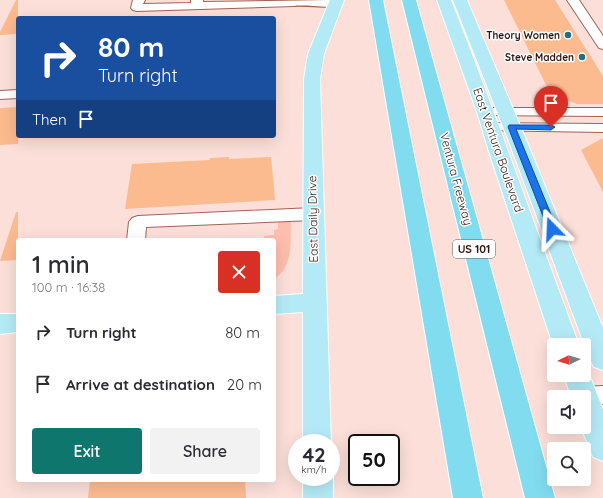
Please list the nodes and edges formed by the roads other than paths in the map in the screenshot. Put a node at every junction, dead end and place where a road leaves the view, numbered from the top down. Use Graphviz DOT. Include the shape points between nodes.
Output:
graph roads {
  1 [pos="139,0"];
  2 [pos="376,0"];
  3 [pos="409,0"];
  4 [pos="444,0"];
  5 [pos="460,0"];
  6 [pos="573,0"];
  7 [pos="197,3"];
  8 [pos="335,4"];
  9 [pos="603,45"];
  10 [pos="16,94"];
  11 [pos="0,95"];
  12 [pos="603,112"];
  13 [pos="488,119"];
  14 [pos="508,119"];
  15 [pos="603,128"];
  16 [pos="313,214"];
  17 [pos="136,238"];
  18 [pos="314,302"];
  19 [pos="276,305"];
  20 [pos="16,323"];
  21 [pos="0,324"];
  22 [pos="564,338"];
  23 [pos="603,360"];
  24 [pos="588,388"];
  25 [pos="317,434"];
  26 [pos="603,448"];
  27 [pos="318,486"];
  28 [pos="318,498"];
  29 [pos="468,498"];
  30 [pos="540,498"];
  1 -- 7 [label="lane" via="137,8"];
  2 -- 29 [label="highway"];
  3 -- 30 [label="highway, Ventura Freeway / US 101"];
  4 -- 13 [label="main road, East Ventura Boulevard"];
  5 -- 14 [label="main road, East Ventura Boulevard"];
  6 -- 9 [label="lane"];
  7 -- 8 [label="lane" via="294,3 299,6"];
  8 -- 16 [label="main road, East Daily Drive" via="316,54 312,80"];
  10 -- 11 [label="lane"];
  12 -- 14 [label="lane"];
  13 -- 14 [label="lane"];
  13 -- 22 [label="main road, East Ventura Boulevard"];
  14 -- 15 [label="lane"];
  14 -- 23 [label="main road, East Ventura Boulevard"];
  16 -- 17 [label="lane" via="138,222"];
  16 -- 18 [label="main road, East Daily Drive"];
  18 -- 19 [label="main road"];
  18 -- 25 [label="main road, East Daily Drive"];
  20 -- 21 [label="main road"];
  24 -- 26 [label="main road"];
  27 -- 28 [label="main road"];
}
